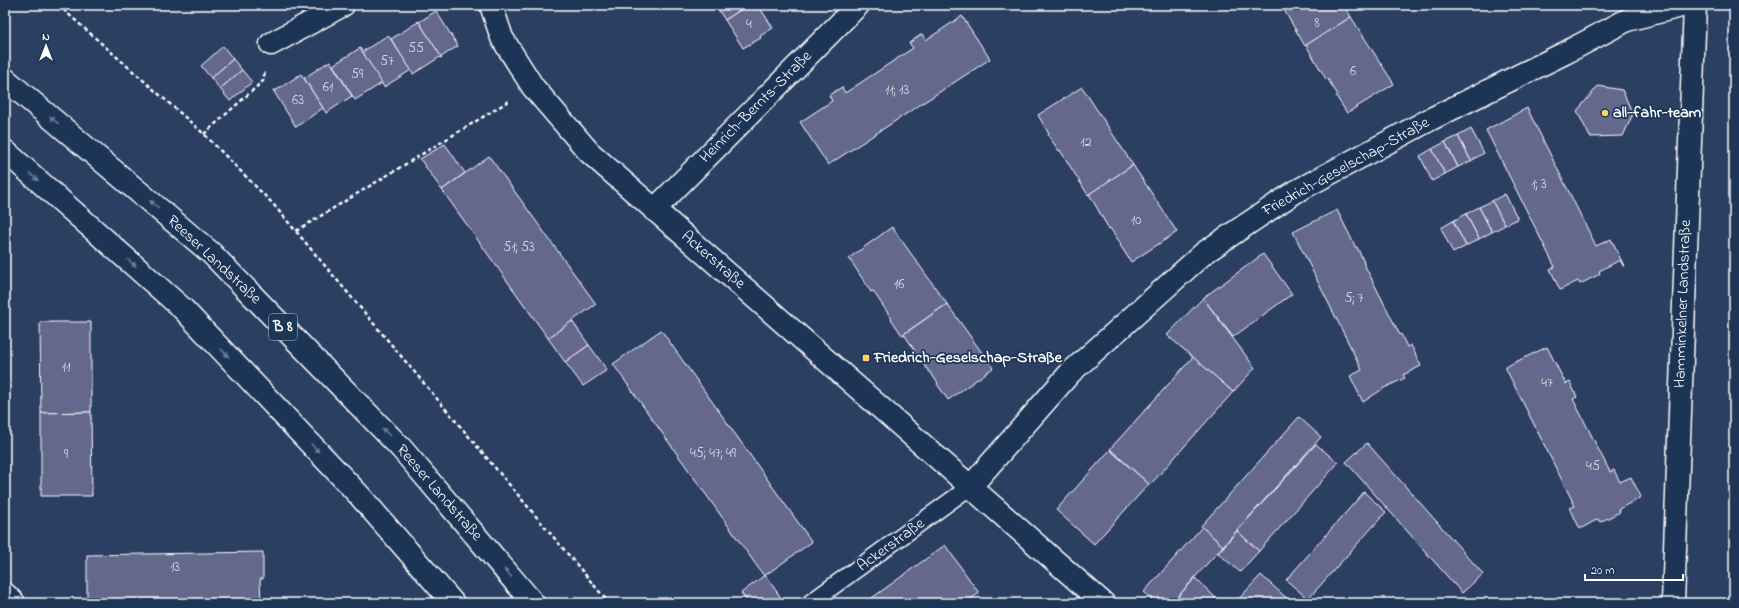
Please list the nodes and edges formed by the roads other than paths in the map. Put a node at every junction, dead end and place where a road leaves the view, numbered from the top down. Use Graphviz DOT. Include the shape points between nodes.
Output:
graph roads {
  1 [pos="343,5"];
  2 [pos="491,5"];
  3 [pos="858,5"];
  4 [pos="1685,5"];
  5 [pos="1695,5"];
  6 [pos="271,44"];
  7 [pos="5,79"];
  8 [pos="5,152"];
  9 [pos="654,210"];
  10 [pos="971,486"];
  11 [pos="5,594"];
  12 [pos="14,603"];
  13 [pos="453,603"];
  14 [pos="533,603"];
  15 [pos="810,603"];
  16 [pos="1103,603"];
  17 [pos="1673,603"];
  1 -- 6 [label="street"];
  2 -- 9 [label="street, Ackerstraße" via="502,38 533,86 589,152"];
  3 -- 9 [label="street, Heinrich-Bernts-Straße"];
  4 -- 10 [label="street, Friedrich-Geselschap-Straße" via="1627,20 1431,119 1295,192 1204,252 1070,373"];
  5 -- 17 [label="street, Hamminkelner Landstraße"];
  14 -- 7 [label="street, Reeser Landstraße / B 8, one-way" via="401,448 210,252"];
  8 -- 13 [label="street, one-way" via="183,309 360,496"];
  9 -- 10 [label="street, Ackerstraße"];
  10 -- 15 [label="lane, Ackerstraße"];
  10 -- 16 [label="street, Ackerstraße"];
  11 -- 12 [label="street"];
}
